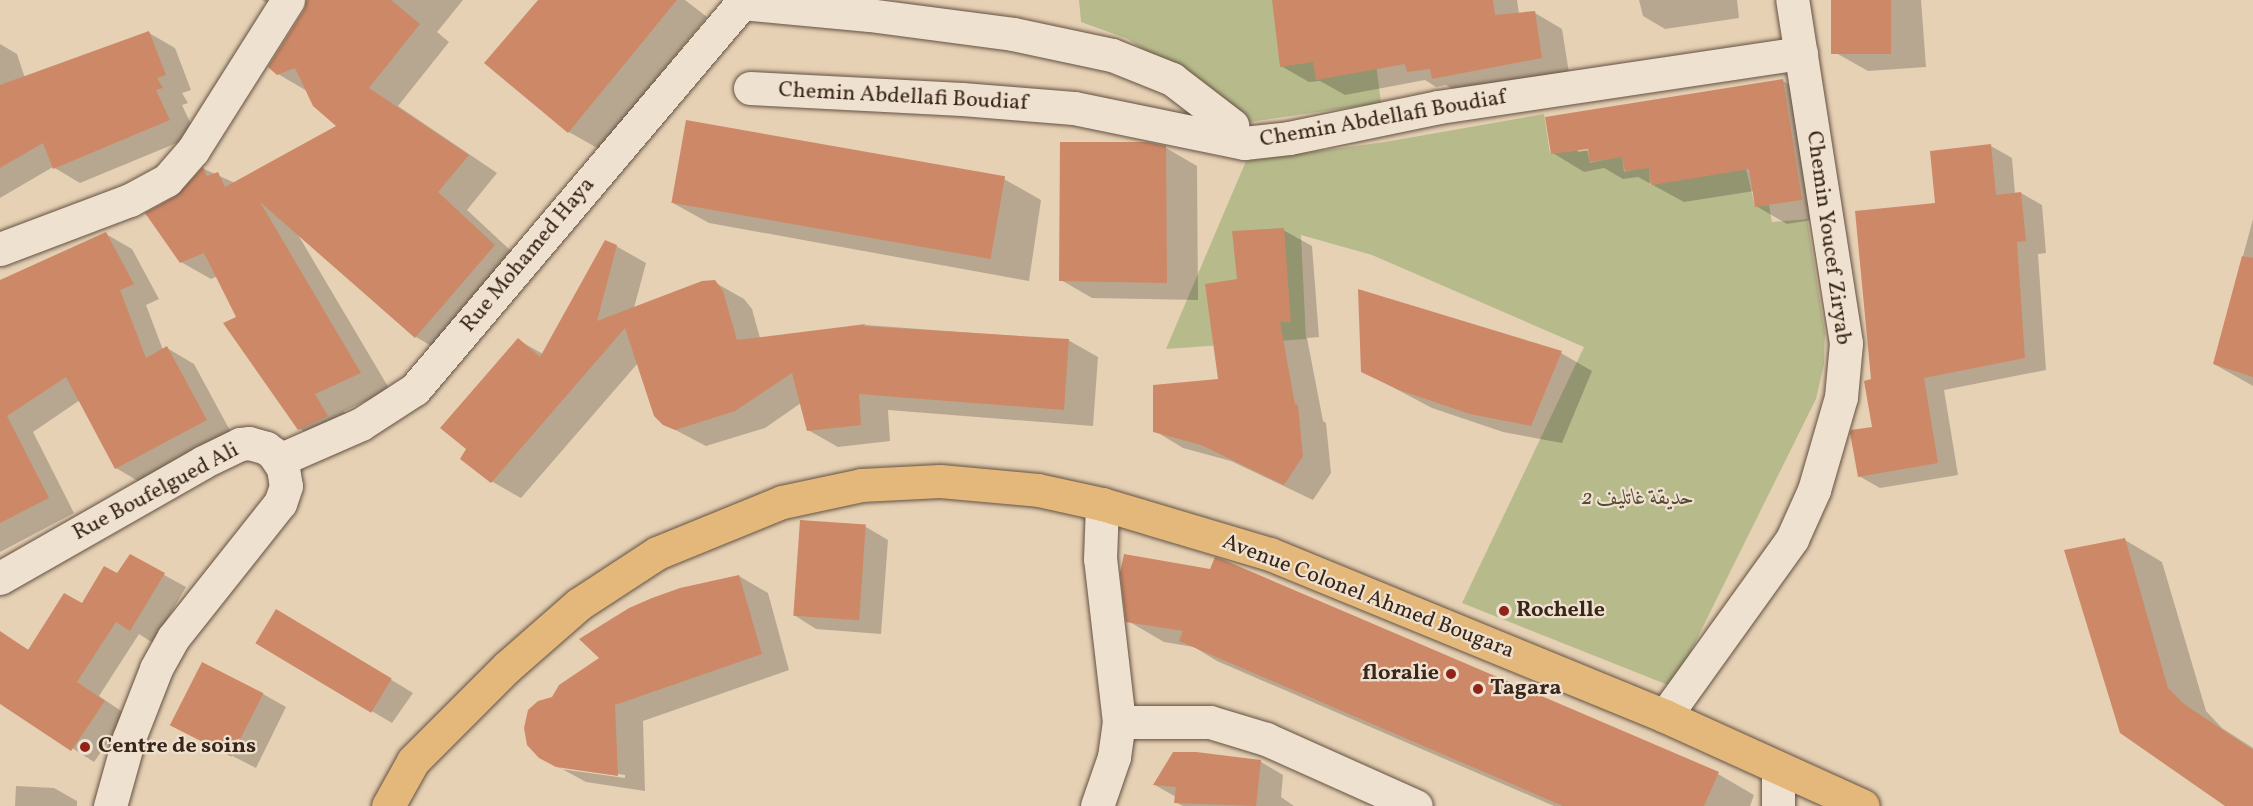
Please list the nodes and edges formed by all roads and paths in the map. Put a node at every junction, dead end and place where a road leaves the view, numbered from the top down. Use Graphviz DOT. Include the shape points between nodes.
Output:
graph roads {
  1 [pos="288,0"];
  2 [pos="1792,0"];
  3 [pos="1801,53"];
  4 [pos="750,88"];
  5 [pos="1232,125"];
  6 [pos="0,249"];
  7 [pos="279,460"];
  8 [pos="1102,504"];
  9 [pos="0,578"];
  10 [pos="1665,716"];
  11 [pos="1119,722"];
  12 [pos="129,738"];
  13 [pos="1778,770"];
  14 [pos="101,806"];
  15 [pos="110,806"];
  16 [pos="388,806"];
  17 [pos="1097,806"];
  18 [pos="1416,806"];
  19 [pos="1778,806"];
  20 [pos="1863,806"];
  1 -- 6 [label="street" via="194,150 167,180 130,200"];
  2 -- 3 [label="street, Chemin Youcef Ziryab"];
  3 -- 4 [label="street, Chemin Abdellafi Boudiaf" via="1439,107 1289,138 1244,143 1074,108"];
  3 -- 10 [label="street, Chemin Youcef Ziryab" via="1846,343 1841,398 1814,490 1792,539"];
  5 -- 7 [label="street, Rue Mohamed Haya" via="1172,79 1112,55 1013,34 747,4 416,389 361,424"];
  7 -- 9 [label="street, Rue Boufelgued Ali" via="257,444 240,444"];
  7 -- 12 [label="street" via="286,477 280,503 173,638 156,669"];
  8 -- 10 [label="main road, Avenue Colonel Ahmed Bougara" via="1270,555"];
  8 -- 11 [label="street" via="1100,559"];
  8 -- 16 [label="main road, Avenue Colonel Ahmed Bougara" via="1038,490 940,481 861,485 782,502 657,553 579,604 507,667 413,761"];
  10 -- 13 [label="main road, Avenue Colonel Ahmed Bougara"];
  11 -- 17 [label="street" via="1114,757"];
  11 -- 18 [label="street" via="1210,722 1266,739"];
  12 -- 14 [label="street"];
  12 -- 15 [label="street"];
  13 -- 19 [label="street"];
  13 -- 20 [label="main road, Avenue Colonel Ahmed Bougara"];
}
